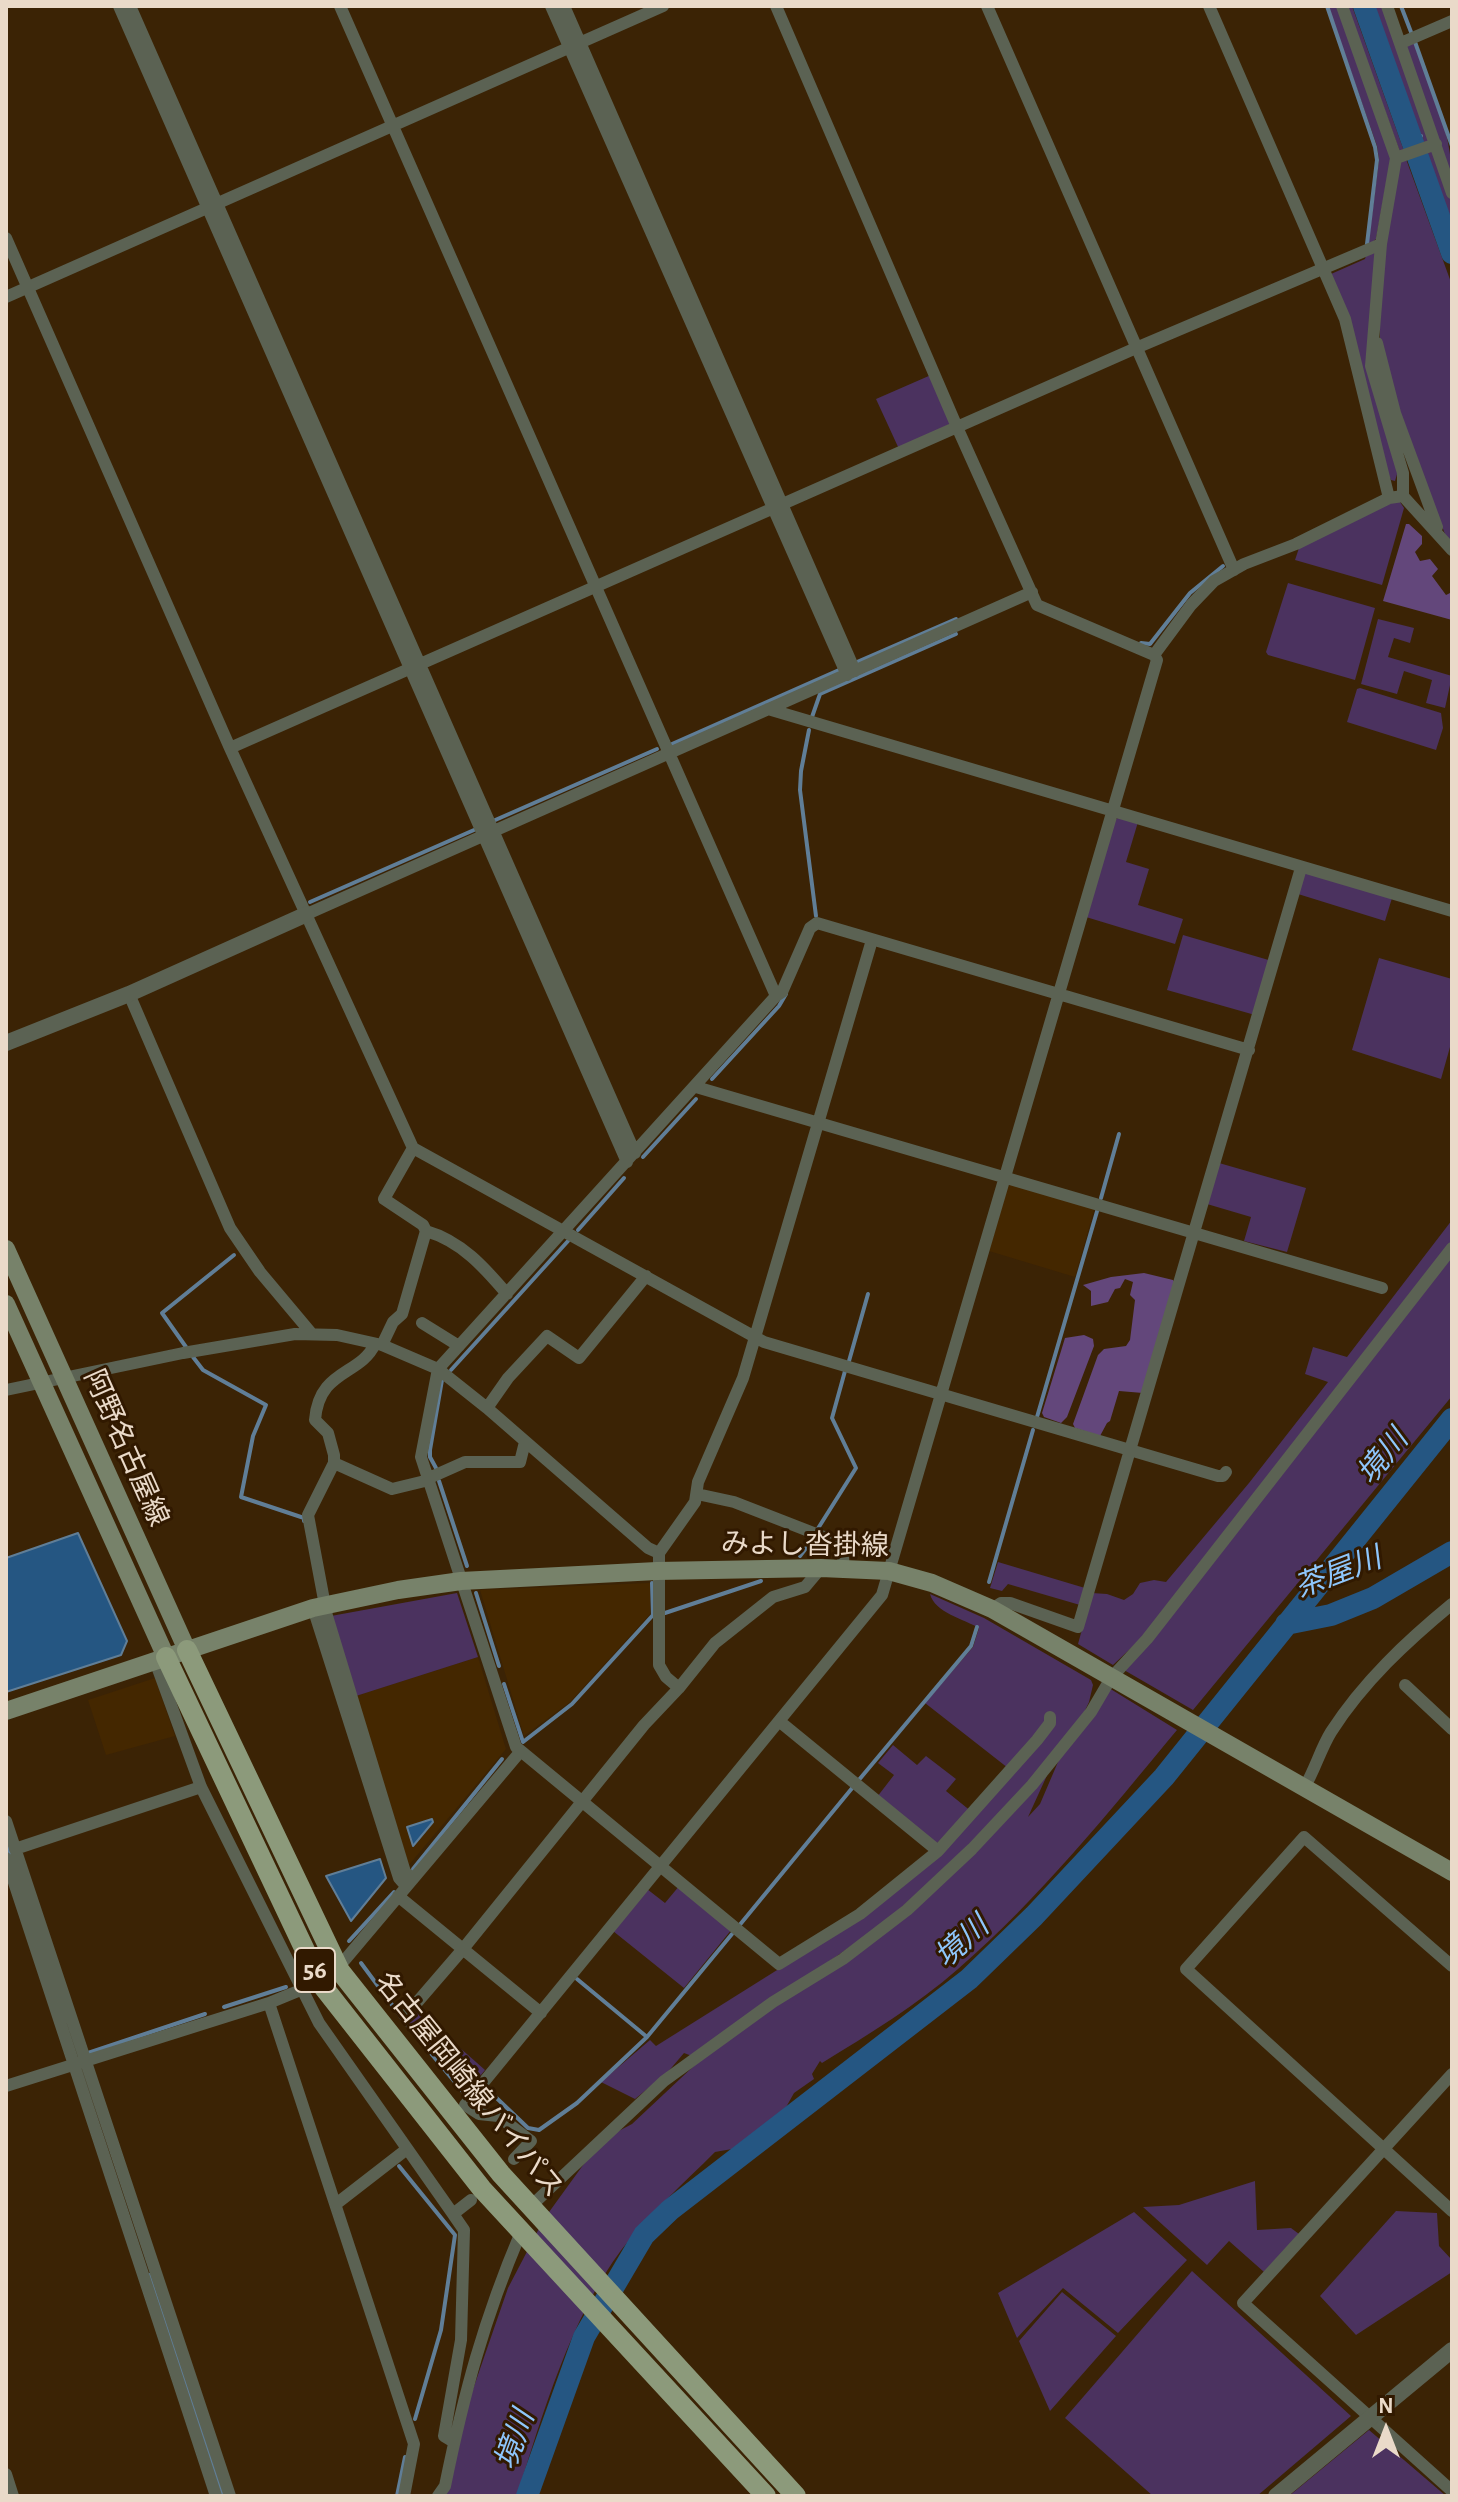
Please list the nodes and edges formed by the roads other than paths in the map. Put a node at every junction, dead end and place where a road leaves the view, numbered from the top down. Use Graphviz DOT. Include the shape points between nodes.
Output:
graph roads {
  1 [pos="119,6"];
  2 [pos="130,6"];
  3 [pos="340,6"];
  4 [pos="551,6"];
  5 [pos="564,6"];
  6 [pos="663,6"];
  7 [pos="776,6"];
  8 [pos="987,6"];
  9 [pos="1209,6"];
  10 [pos="1342,6"];
  11 [pos="1387,6"];
  12 [pos="1452,21"];
  13 [pos="1401,43"];
  14 [pos="574,45"];
  15 [pos="392,125"];
  16 [pos="1436,144"];
  17 [pos="1399,157"];
  18 [pos="1452,193"];
  19 [pos="211,204"];
  20 [pos="6,238"];
  21 [pos="1381,244"];
  22 [pos="1324,266"];
  23 [pos="28,287"];
  24 [pos="6,297"];
  25 [pos="1374,333"];
  26 [pos="1136,348"];
  27 [pos="957,427"];
  28 [pos="1396,497"];
  29 [pos="777,506"];
  30 [pos="1440,534"];
  31 [pos="1452,550"];
  32 [pos="1234,570"];
  33 [pos="596,586"];
  34 [pos="1032,592"];
  35 [pos="1154,655"];
  36 [pos="414,665"];
  37 [pos="851,673"];
  38 [pos="768,709"];
  39 [pos="230,748"];
  40 [pos="667,752"];
  41 [pos="1113,812"];
  42 [pos="487,833"];
  43 [pos="1301,868"];
  44 [pos="1452,911"];
  45 [pos="307,914"];
  46 [pos="872,940"];
  47 [pos="129,994"];
  48 [pos="1059,994"];
  49 [pos="776,996"];
  50 [pos="6,1043"];
  51 [pos="1249,1050"];
  52 [pos="696,1087"];
  53 [pos="816,1122"];
  54 [pos="413,1148"];
  55 [pos="631,1158"];
  56 [pos="1006,1178"];
  57 [pos="565,1230"];
  58 [pos="426,1231"];
  59 [pos="1195,1233"];
  60 [pos="1452,1248"];
  61 [pos="6,1249"];
  62 [pos="646,1276"];
  63 [pos="1382,1288"];
  64 [pos="507,1294"];
  65 [pos="6,1304"];
  66 [pos="422,1323"];
  67 [pos="312,1334"];
  68 [pos="754,1337"];
  69 [pos="378,1344"];
  70 [pos="459,1346"];
  71 [pos="438,1369"];
  72 [pos="64,1378"];
  73 [pos="41,1383"];
  74 [pos="6,1390"];
  75 [pos="942,1395"];
  76 [pos="487,1408"];
  77 [pos="525,1442"];
  78 [pos="1131,1449"];
  79 [pos="334,1463"];
  80 [pos="1226,1472"];
  81 [pos="429,1479"];
  82 [pos="697,1494"];
  83 [pos="658,1562"];
  84 [pos="821,1568"];
  85 [pos="844,1569"];
  86 [pos="889,1571"];
  87 [pos="461,1581"];
  88 [pos="1452,1604"];
  89 [pos="320,1607"];
  90 [pos="992,1609"];
  91 [pos="187,1650"];
  92 [pos="160,1659"];
  93 [pos="1111,1678"];
  94 [pos="1405,1685"];
  95 [pos="679,1688"];
  96 [pos="6,1711"];
  97 [pos="1050,1717"];
  98 [pos="779,1721"];
  99 [pos="1452,1729"];
  100 [pos="520,1752"];
  101 [pos="1299,1785"];
  102 [pos="201,1787"];
  103 [pos="583,1802"];
  104 [pos="6,1821"];
  105 [pos="938,1851"];
  106 [pos="11,1853"];
  107 [pos="661,1867"];
  108 [pos="1452,1872"];
  109 [pos="406,1887"];
  110 [pos="463,1949"];
  111 [pos="1452,1966"];
  112 [pos="338,1968"];
  113 [pos="311,1986"];
  114 [pos="269,2003"];
  115 [pos="541,2013"];
  116 [pos="407,2014"];
  117 [pos="80,2063"];
  118 [pos="1452,2074"];
  119 [pos="6,2086"];
  120 [pos="407,2149"];
  121 [pos="1382,2150"];
  122 [pos="514,2159"];
  123 [pos="471,2200"];
  124 [pos="336,2204"];
  125 [pos="1452,2211"];
  126 [pos="453,2214"];
  127 [pos="538,2214"];
  128 [pos="526,2237"];
  129 [pos="1452,2350"];
  130 [pos="1369,2419"];
  131 [pos="454,2442"];
  132 [pos="6,2474"];
  133 [pos="10,2491"];
  134 [pos="1452,2491"];
  135 [pos="442,2493"];
  136 [pos="216,2496"];
  137 [pos="230,2496"];
  138 [pos="404,2496"];
  139 [pos="766,2496"];
  140 [pos="796,2496"];
  141 [pos="1276,2496"];
  1 -- 19 [label="street"];
  2 -- 19 [label="street"];
  3 -- 15 [label="street"];
  4 -- 14 [label="street"];
  5 -- 14 [label="street"];
  6 -- 14 [label="street"];
  7 -- 27 [label="street"];
  8 -- 26 [label="street"];
  9 -- 22 [label="street"];
  10 -- 17 [label="street"];
  11 -- 13 [label="street"];
  12 -- 13 [label="street"];
  13 -- 16 [label="street"];
  14 -- 15 [label="street"];
  14 -- 29 [label="street"];
  15 -- 19 [label="street"];
  15 -- 33 [label="street"];
  16 -- 17 [label="street"];
  16 -- 18 [label="street"];
  17 -- 21 [label="street"];
  19 -- 23 [label="street"];
  19 -- 36 [label="street"];
  20 -- 23 [label="street"];
  21 -- 22 [label="street"];
  21 -- 25 [label="street"];
  22 -- 26 [label="street"];
  22 -- 28 [label="street" via="1345,319"];
  23 -- 24 [label="street"];
  23 -- 39 [label="street"];
  25 -- 28 [label="street" via="1371,366 1403,473"];
  25 -- 30 [label="street" via="1395,413"];
  26 -- 27 [label="street"];
  26 -- 32 [label="street"];
  27 -- 29 [label="street"];
  27 -- 34 [label="street"];
  28 -- 30 [label="street"];
  28 -- 32 [label="street"];
  29 -- 33 [label="street"];
  29 -- 37 [label="street"];
  30 -- 31 [label="street"];
  32 -- 35 [label="street" via="1204,589"];
  33 -- 36 [label="street"];
  33 -- 40 [label="street"];
  34 -- 35 [label="street" via="1037,605"];
  34 -- 37 [label="street"];
  35 -- 41 [label="street" via="1157,660"];
  36 -- 39 [label="street"];
  36 -- 42 [label="street"];
  37 -- 38 [label="street"];
  38 -- 40 [label="street"];
  38 -- 41 [label="street"];
  39 -- 45 [label="street"];
  40 -- 42 [label="street"];
  40 -- 49 [label="street"];
  41 -- 43 [label="street"];
  41 -- 48 [label="street"];
  42 -- 45 [label="street"];
  42 -- 55 [label="street"];
  43 -- 44 [label="street"];
  43 -- 51 [label="street"];
  45 -- 47 [label="street"];
  45 -- 54 [label="street"];
  46 -- 48 [label="street"];
  46 -- 49 [label="street" via="817,923"];
  46 -- 53 [label="street"];
  47 -- 50 [label="street"];
  47 -- 67 [label="street" via="230,1228"];
  48 -- 51 [label="street"];
  48 -- 56 [label="street"];
  49 -- 52 [label="street"];
  51 -- 59 [label="street"];
  52 -- 53 [label="street"];
  52 -- 55 [label="street"];
  53 -- 56 [label="street"];
  53 -- 68 [label="street"];
  54 -- 57 [label="street"];
  54 -- 58 [label="street" via="384,1199"];
  55 -- 57 [label="street"];
  56 -- 59 [label="street"];
  56 -- 75 [label="street"];
  57 -- 62 [label="street"];
  57 -- 64 [label="street"];
  58 -- 64 [label="street" via="455,1242"];
  58 -- 69 [label="street" via="402,1314"];
  59 -- 63 [label="street"];
  59 -- 78 [label="street"];
  60 -- 93 [label="street"];
  61 -- 72 [label="main road, 阿野名古屋線"];
  62 -- 68 [label="street"];
  62 -- 76 [label="street" via="579,1358 547,1336"];
  64 -- 70 [label="street"];
  65 -- 73 [label="main road, 阿野名古屋線"];
  66 -- 70 [label="street"];
  67 -- 69 [label="street"];
  67 -- 72 [label="street"];
  68 -- 75 [label="street"];
  68 -- 82 [label="street"];
  69 -- 71 [label="street"];
  69 -- 79 [label="street" via="330,1383 316,1407 315,1420 328,1433"];
  70 -- 71 [label="street"];
  71 -- 76 [label="street"];
  71 -- 81 [label="street" via="421,1457"];
  72 -- 73 [label="street"];
  72 -- 91 [label="main road, 阿野名古屋線"];
  73 -- 74 [label="street"];
  73 -- 92 [label="main road, 阿野名古屋線"];
  75 -- 78 [label="street"];
  75 -- 86 [label="street"];
  76 -- 77 [label="street"];
  77 -- 81 [label="street" via="520,1462 465,1462"];
  77 -- 83 [label="street"];
  78 -- 80 [label="street" via="1218,1476"];
  78 -- 90 [label="street" via="1078,1627 1010,1603"];
  79 -- 81 [label="street" via="392,1489"];
  79 -- 89 [label="street" via="308,1515"];
  81 -- 87 [label="street"];
  82 -- 83 [label="street"];
  82 -- 85 [label="street" via="734,1502 842,1544"];
  83 -- 84 [label="main road, みよし沓掛線"];
  83 -- 87 [label="main road, みよし沓掛線"];
  83 -- 95 [label="street" via="659,1665"];
  84 -- 85 [label="main road, みよし沓掛線"];
  84 -- 95 [label="street" via="805,1587 773,1597 715,1643"];
  85 -- 86 [label="main road, みよし沓掛線"];
  86 -- 90 [label="main road, みよし沓掛線"];
  86 -- 98 [label="street" via="882,1595"];
  87 -- 89 [label="main road, みよし沓掛線"];
  87 -- 100 [label="street"];
  88 -- 101 [label="street" via="1376,1673"];
  89 -- 91 [label="main road, みよし沓掛線"];
  89 -- 109 [label="street" via="399,1878"];
  90 -- 93 [label="main road, みよし沓掛線"];
  91 -- 92 [label="main road"];
  91 -- 112 [label="main road, 名古屋岡崎線バイパス / 56"];
  92 -- 96 [label="main road"];
  92 -- 102 [label="street"];
  92 -- 113 [label="main road, 名古屋岡崎線バイパス / 56"];
  93 -- 101 [label="main road, みよし沓掛線"];
  93 -- 127 [label="street" via="1091,1712 1032,1785 907,1910 664,2081"];
  94 -- 99 [label="street"];
  95 -- 103 [label="street"];
  97 -- 105 [label="street" via="1037,1740"];
  98 -- 105 [label="street"];
  98 -- 107 [label="street"];
  100 -- 103 [label="street"];
  100 -- 109 [label="street"];
  101 -- 108 [label="main road, みよし沓掛線"];
  102 -- 106 [label="street"];
  102 -- 113 [label="street"];
  103 -- 107 [label="street"];
  103 -- 110 [label="street"];
  104 -- 106 [label="street"];
  105 -- 107 [label="street" via="860,1914 779,1964"];
  106 -- 117 [label="street"];
  107 -- 115 [label="street"];
  109 -- 110 [label="street"];
  109 -- 112 [label="street"];
  110 -- 115 [label="street"];
  110 -- 116 [label="street"];
  111 -- 121 [label="street" via="1304,1837 1186,1969"];
  112 -- 113 [label="street"];
  112 -- 127 [label="main road, 名古屋岡崎線バイパス / 56"];
  113 -- 114 [label="street"];
  113 -- 120 [label="street" via="319,2023"];
  113 -- 128 [label="main road, 名古屋岡崎線バイパス / 56"];
  114 -- 117 [label="street"];
  114 -- 124 [label="street"];
  115 -- 122 [label="street" via="465,2105 479,2114 498,2116 531,2141"];
  117 -- 119 [label="street"];
  117 -- 136 [label="street"];
  117 -- 137 [label="street"];
  118 -- 121 [label="street"];
  120 -- 124 [label="street"];
  120 -- 126 [label="street"];
  121 -- 125 [label="street"];
  121 -- 130 [label="street" via="1243,2303"];
  123 -- 126 [label="street"];
  124 -- 138 [label="street" via="414,2444"];
  126 -- 131 [label="street" via="464,2230 461,2340 444,2436"];
  127 -- 140 [label="main road, 名古屋岡崎線バイパス / 56"];
  128 -- 131 [label="street" via="494,2296"];
  128 -- 139 [label="main road, 名古屋岡崎線バイパス / 56"];
  129 -- 130 [label="street"];
  130 -- 134 [label="street"];
  130 -- 141 [label="street"];
  131 -- 135 [label="street"];
  132 -- 133 [label="street"];
}
